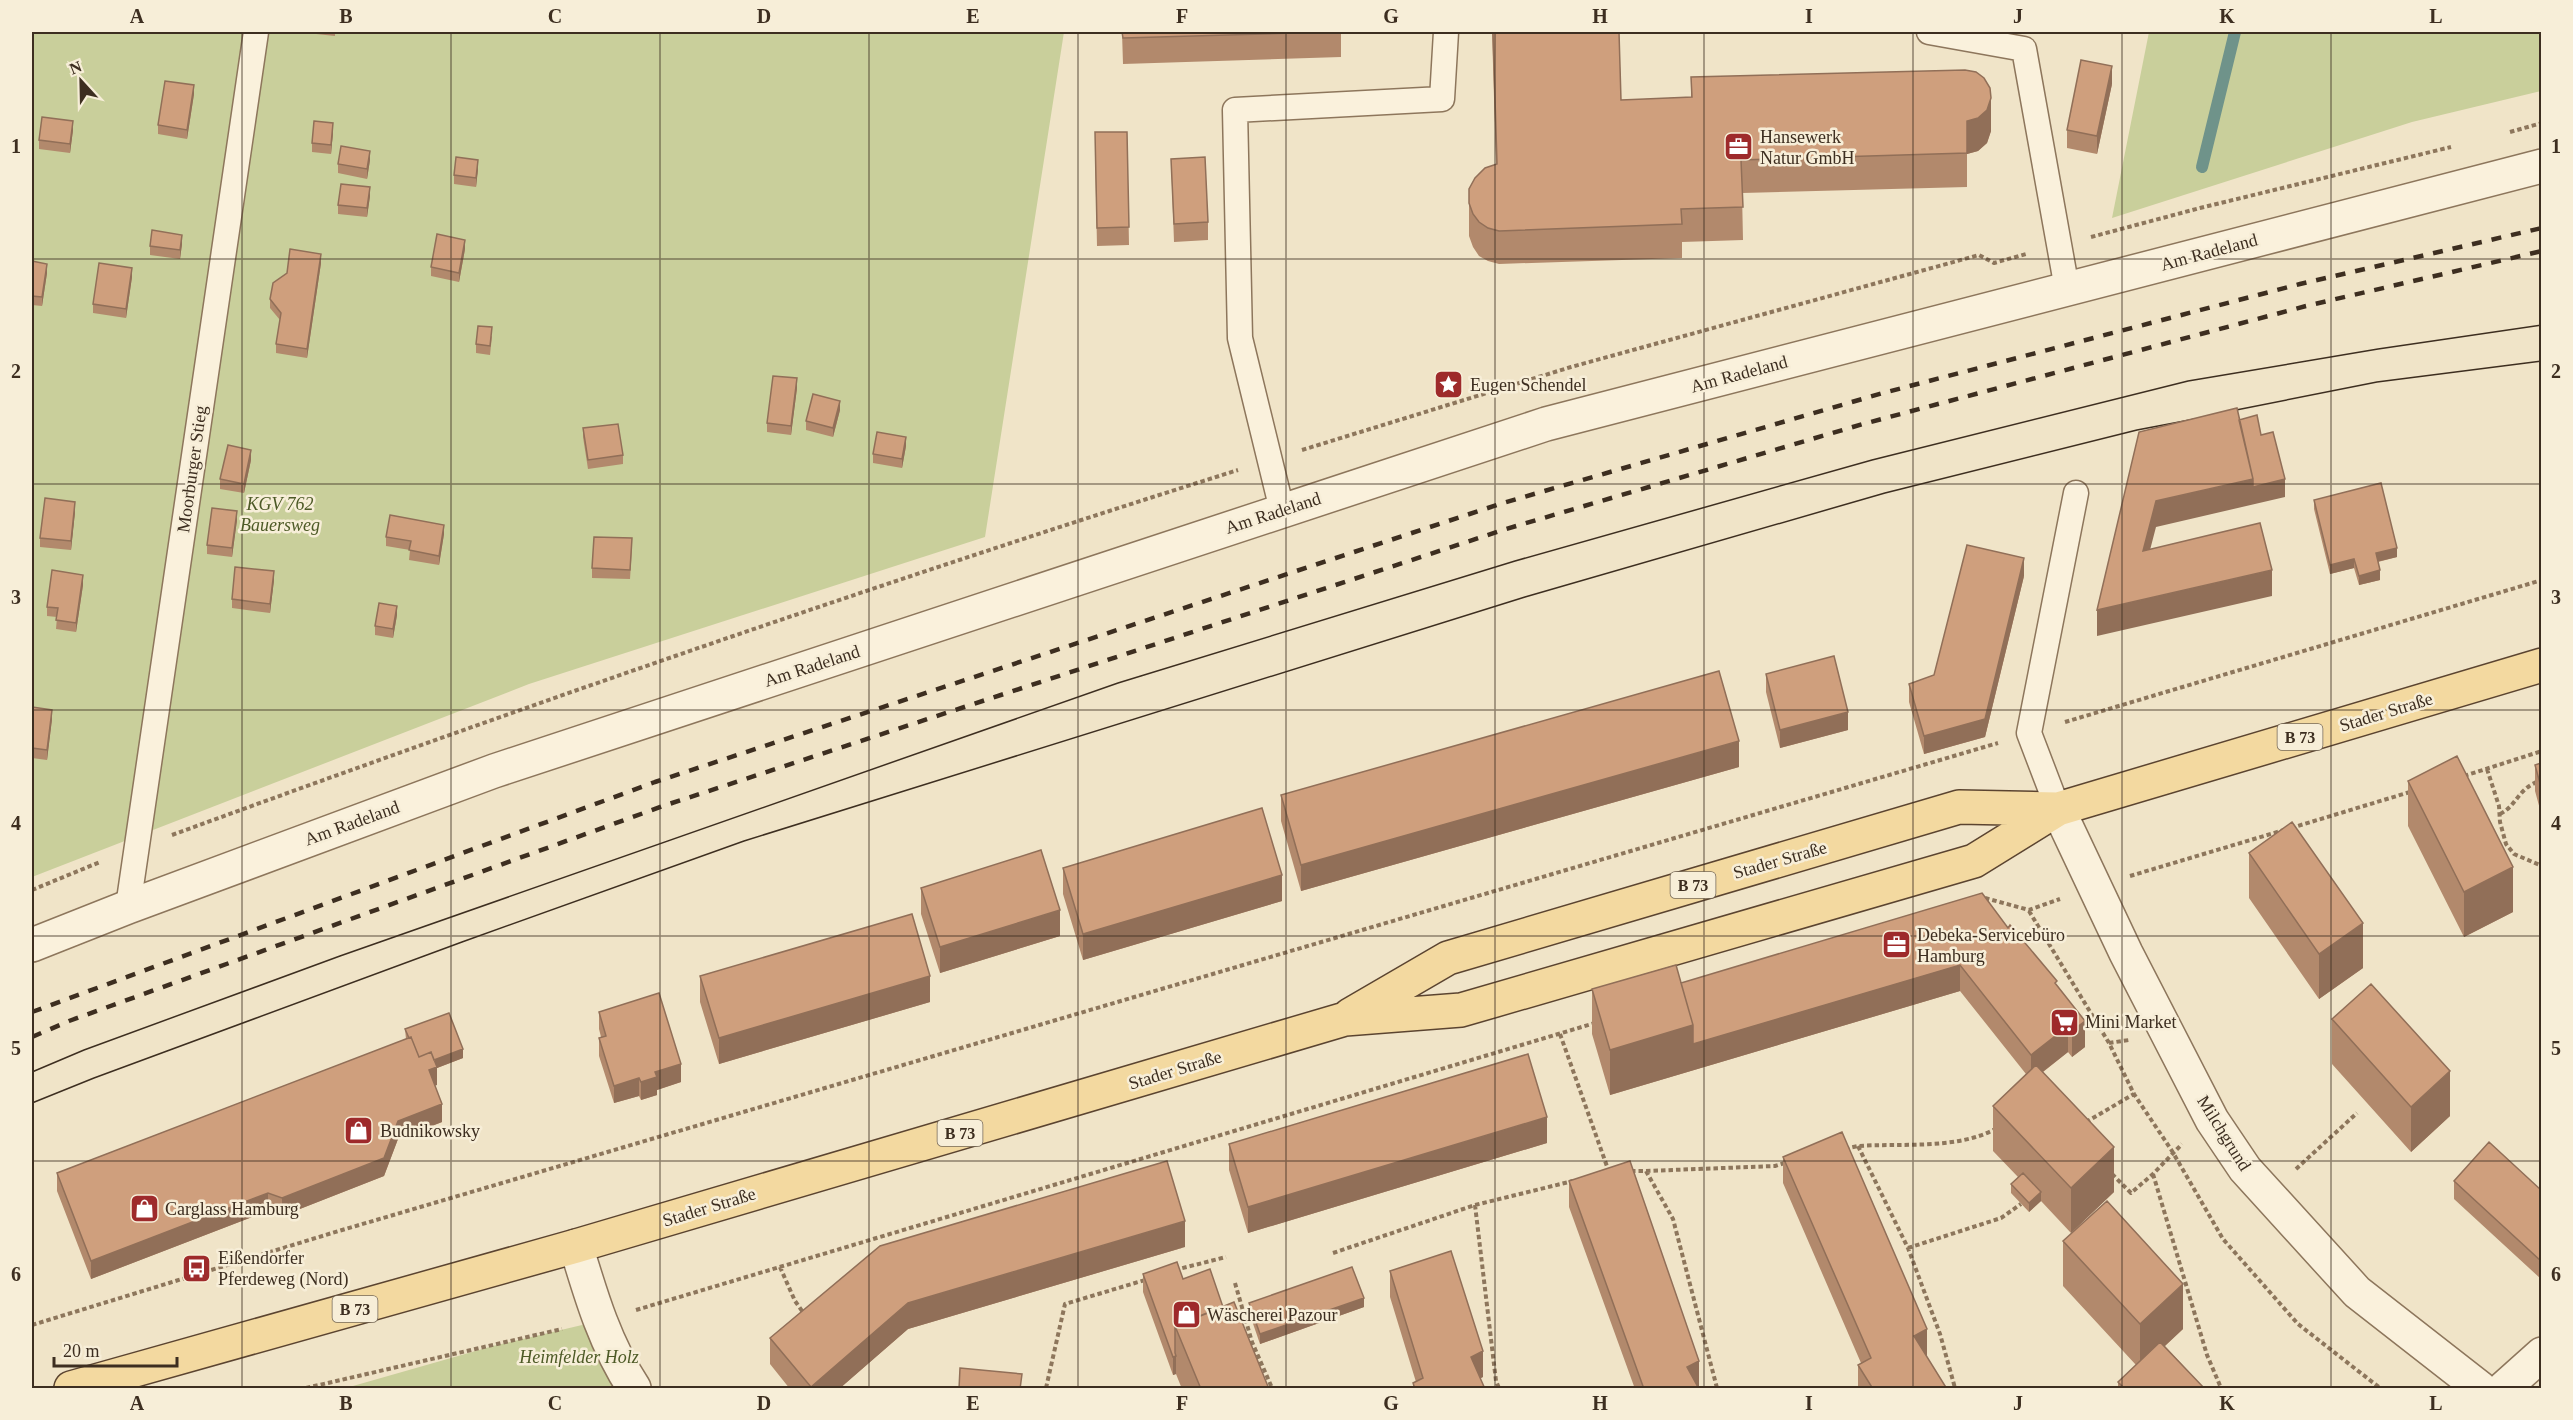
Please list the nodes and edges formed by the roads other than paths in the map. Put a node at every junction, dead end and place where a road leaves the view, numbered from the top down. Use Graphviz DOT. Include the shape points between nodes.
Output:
graph roads {
  1 [pos="256,32"];
  2 [pos="1446,32"];
  3 [pos="1929,32"];
  4 [pos="2541,166"];
  5 [pos="2067,289"];
  6 [pos="2076,493"];
  7 [pos="1282,510"];
  8 [pos="2541,665"];
  9 [pos="2058,809"];
  10 [pos="128,907"];
  11 [pos="32,945"];
  12 [pos="1345,1019"];
  13 [pos="576,1246"];
  14 [pos="2541,1354"];
  15 [pos="71,1389"];
  16 [pos="634,1389"];
  17 [pos="2480,1389"];
  18 [pos="2504,1389"];
  1 -- 10 [label="lane, Moorburger Stieg"];
  2 -- 7 [label="lane" via="1442,99 1235,110 1240,338"];
  3 -- 5 [label="lane" via="2024,50"];
  4 -- 5 [label="street, Am Radeland"];
  5 -- 7 [label="street, Am Radeland" via="1546,424"];
  6 -- 9 [label="lane" via="2029,733"];
  7 -- 10 [label="street, Am Radeland" via="494,771"];
  8 -- 9 [label="main road, Stader Straße / B 73"];
  9 -- 12 [label="main road, Stader Straße / B 73" via="1974,861 1461,1010"];
  9 -- 12 [label="main road, Stader Straße / B 73" via="1948,810 1448,958"];
  9 -- 17 [label="street, Milchgrund" via="2212,1120 2245,1170 2357,1292"];
  10 -- 11 [label="street, Am Radeland"];
  12 -- 13 [label="main road, Stader Straße / B 73"];
  13 -- 15 [label="main road, Stader Straße / B 73"];
  13 -- 16 [label="street" via="610,1349"];
  14 -- 18 [label="street"];
}
